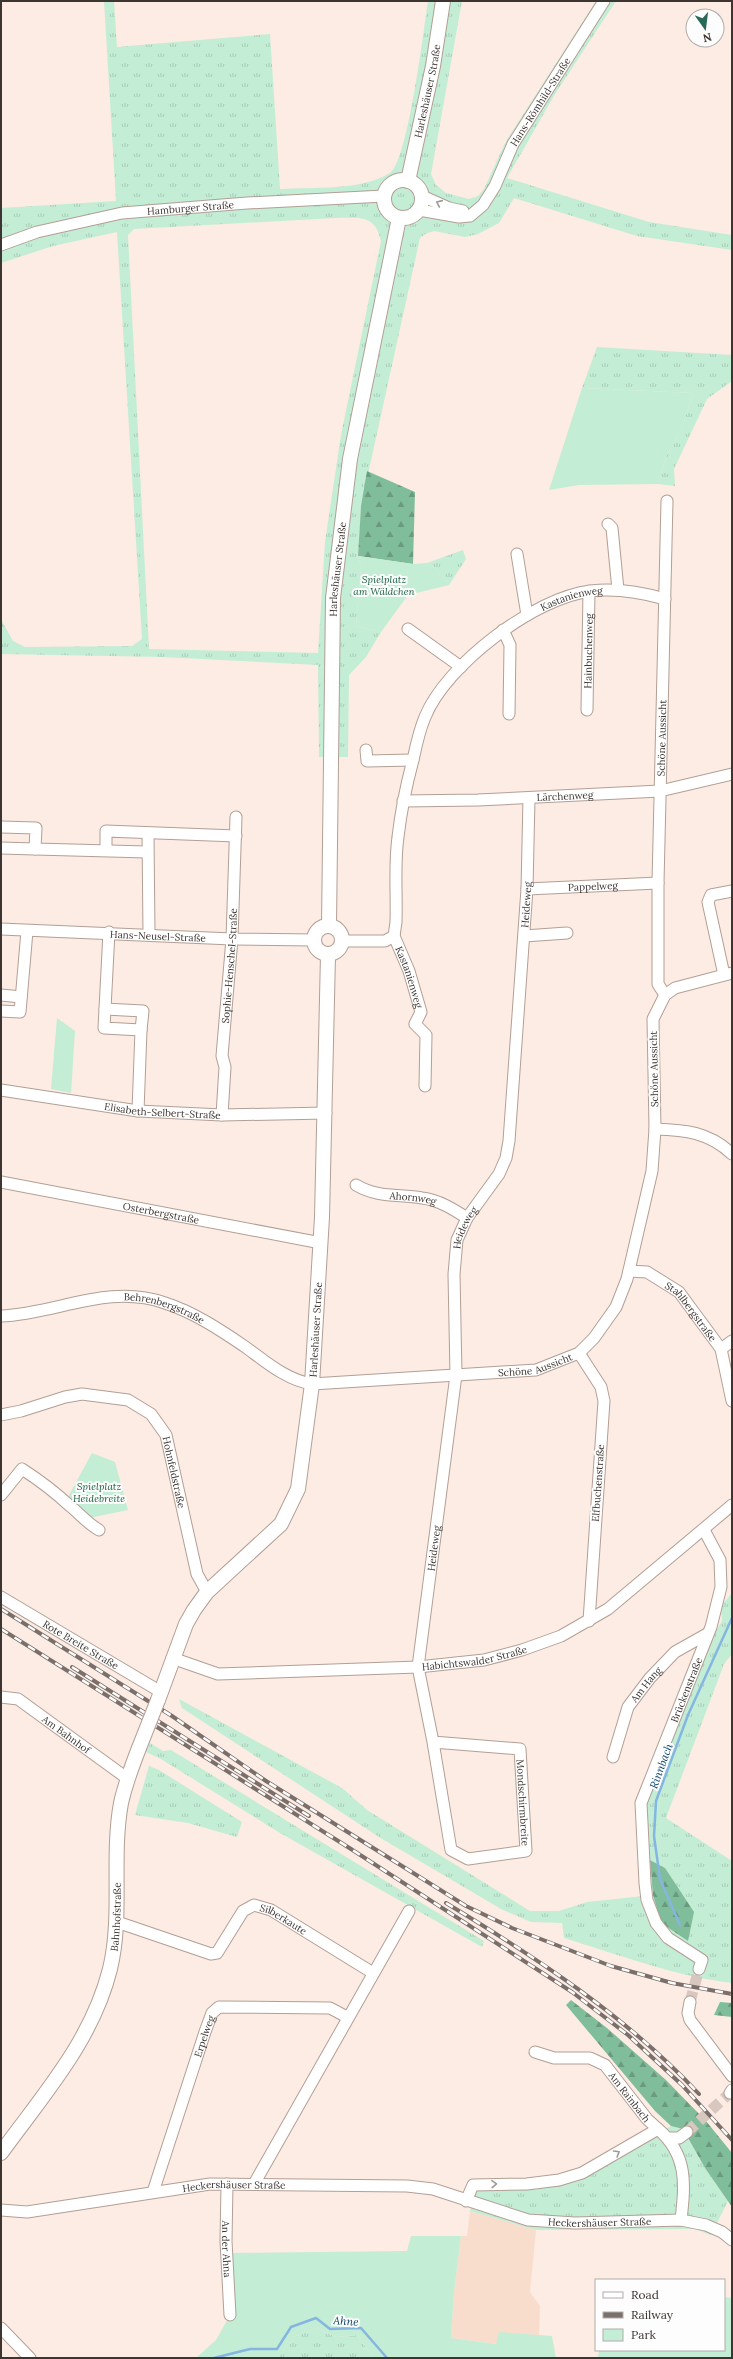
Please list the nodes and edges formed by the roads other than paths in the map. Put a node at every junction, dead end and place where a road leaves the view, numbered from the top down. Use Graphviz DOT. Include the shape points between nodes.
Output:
graph roads {
  1 [pos="443,1"];
  2 [pos="604,1"];
  3 [pos="408,180"];
  4 [pos="384,196"];
  5 [pos="422,196"];
  6 [pos="483,205"];
  7 [pos="419,210"];
  8 [pos="399,218"];
  9 [pos="1,244"];
  10 [pos="667,501"];
  11 [pos="608,524"];
  12 [pos="518,554"];
  13 [pos="618,590"];
  14 [pos="589,591"];
  15 [pos="665,599"];
  16 [pos="527,615"];
  17 [pos="408,629"];
  18 [pos="503,630"];
  19 [pos="461,666"];
  20 [pos="587,710"];
  21 [pos="509,714"];
  22 [pos="366,750"];
  23 [pos="413,760"];
  24 [pos="732,774"];
  25 [pos="660,791"];
  26 [pos="529,798"];
  27 [pos="403,801"];
  28 [pos="236,817"];
  29 [pos="1,827"];
  30 [pos="148,834"];
  31 [pos="236,836"];
  32 [pos="1,848"];
  33 [pos="35,849"];
  34 [pos="106,850"];
  35 [pos="147,852"];
  36 [pos="658,883"];
  37 [pos="527,889"];
  38 [pos="732,891"];
  39 [pos="330,926"];
  40 [pos="1,929"];
  41 [pos="27,931"];
  42 [pos="109,932"];
  43 [pos="567,933"];
  44 [pos="148,934"];
  45 [pos="394,936"];
  46 [pos="524,936"];
  47 [pos="232,939"];
  48 [pos="314,940"];
  49 [pos="343,940"];
  50 [pos="328,955"];
  51 [pos="728,974"];
  52 [pos="1,995"];
  53 [pos="665,995"];
  54 [pos="21,996"];
  55 [pos="105,1009"];
  56 [pos="1,1011"];
  57 [pos="141,1030"];
  58 [pos="425,1086"];
  59 [pos="1,1090"];
  60 [pos="138,1111"];
  61 [pos="326,1113"];
  62 [pos="222,1114"];
  63 [pos="655,1129"];
  64 [pos="732,1154"];
  65 [pos="1,1182"];
  66 [pos="356,1185"];
  67 [pos="468,1218"];
  68 [pos="321,1243"];
  69 [pos="629,1271"];
  70 [pos="1,1316"];
  71 [pos="732,1341"];
  72 [pos="721,1349"];
  73 [pos="579,1353"];
  74 [pos="456,1375"];
  75 [pos="312,1384"];
  76 [pos="732,1401"];
  77 [pos="1,1415"];
  78 [pos="1,1495"];
  79 [pos="732,1505"];
  80 [pos="98,1530"];
  81 [pos="704,1530"];
  82 [pos="207,1592"];
  83 [pos="1,1597"];
  84 [pos="589,1621"];
  85 [pos="707,1634"];
  86 [pos="172,1658"];
  87 [pos="418,1667"];
  88 [pos="159,1696"];
  89 [pos="1,1697"];
  90 [pos="433,1742"];
  91 [pos="612,1757"];
  92 [pos="128,1779"];
  93 [pos="409,1911"];
  94 [pos="117,1922"];
  95 [pos="698,1969"];
  96 [pos="373,1973"];
  97 [pos="690,2002"];
  98 [pos="347,2017"];
  99 [pos="535,2052"];
  100 [pos="732,2076"];
  101 [pos="657,2129"];
  102 [pos="687,2132"];
  103 [pos="668,2138"];
  104 [pos="1,2153"];
  105 [pos="227,2184"];
  106 [pos="254,2184"];
  107 [pos="153,2192"];
  108 [pos="466,2201"];
  109 [pos="1,2210"];
  110 [pos="681,2220"];
  111 [pos="732,2240"];
  112 [pos="230,2315"];
  113 [pos="1,2328"];
  114 [pos="30,2358"];
  1 -- 3 [label="main road, Harleshäuser Straße" via="433,66"];
  2 -- 6 [label="street, Hans-Römhild-Straße" via="513,144 495,186"];
  3 -- 4 [label="main road" via="393,183"];
  3 -- 5 [label="main road" via="417,186"];
  4 -- 8 [label="main road" via="386,207"];
  4 -- 9 [label="street, Hamburger Straße" via="247,202 122,213 36,232"];
  6 -- 5 [label="street, one-way" via="463,211"];
  5 -- 7 [label="main road"];
  6 -- 7 [label="street, Hans-Römhild-Straße" via="470,216 459,217"];
  7 -- 8 [label="main road" via="410,217"];
  8 -- 39 [label="main road, Harleshäuser Straße" via="350,459 333,598"];
  10 -- 15 [label="street, Schöne Aussicht"];
  11 -- 13 [label="street" via="612,528"];
  12 -- 16 [label="street, Kastanienweg"];
  13 -- 14 [label="street, Kastanienweg"];
  13 -- 15 [label="street, Kastanienweg"];
  14 -- 16 [label="street, Kastanienweg" via="560,599"];
  14 -- 20 [label="street, Hainbuchenweg"];
  15 -- 25 [label="street, Schöne Aussicht"];
  16 -- 18 [label="street, Kastanienweg"];
  17 -- 19 [label="street"];
  18 -- 19 [label="street, Kastanienweg"];
  18 -- 21 [label="street" via="510,645"];
  19 -- 23 [label="street, Kastanienweg" via="435,698 425,717"];
  22 -- 23 [label="street" via="367,761"];
  23 -- 27 [label="street, Kastanienweg"];
  24 -- 25 [label="street, Lärchenweg"];
  25 -- 26 [label="street, Lärchenweg"];
  25 -- 36 [label="street, Schöne Aussicht"];
  26 -- 27 [label="street, Lärchenweg"];
  26 -- 37 [label="street, Heideweg"];
  27 -- 45 [label="street, Kastanienweg" via="397,839"];
  28 -- 31 [label="street, Sophie-Henschel-Straße"];
  29 -- 33 [label="street" via="36,828"];
  30 -- 31 [label="street"];
  30 -- 34 [label="street" via="106,831"];
  30 -- 35 [label="street"];
  31 -- 47 [label="street, Sophie-Henschel-Straße"];
  32 -- 33 [label="street"];
  33 -- 34 [label="street"];
  34 -- 35 [label="street"];
  35 -- 44 [label="street"];
  36 -- 37 [label="street, Pappelweg"];
  36 -- 53 [label="street, Schöne Aussicht" via="658,984"];
  37 -- 46 [label="street, Heideweg"];
  38 -- 51 [label="street" via="711,895 708,902"];
  39 -- 48 [label="main road" via="318,930"];
  39 -- 49 [label="main road" via="341,933"];
  40 -- 41 [label="street, Hans-Neusel-Straße"];
  41 -- 42 [label="street, Hans-Neusel-Straße"];
  41 -- 54 [label="street"];
  42 -- 44 [label="street, Hans-Neusel-Straße"];
  42 -- 55 [label="street"];
  43 -- 46 [label="street"];
  44 -- 47 [label="street, Hans-Neusel-Straße"];
  45 -- 49 [label="street, Kastanienweg" via="385,941"];
  45 -- 58 [label="street, Kastanienweg" via="409,971 421,1012 415,1024 426,1035"];
  46 -- 67 [label="street, Heideweg" via="510,1141 499,1174"];
  47 -- 48 [label="street, Hans-Neusel-Straße"];
  47 -- 62 [label="street, Sophie-Henschel-Straße" via="222,1056 226,1067"];
  48 -- 50 [label="main road" via="318,950"];
  49 -- 50 [label="main road" via="338,951"];
  50 -- 61 [label="main road, Harleshäuser Straße"];
  51 -- 53 [label="street" via="675,988"];
  52 -- 54 [label="street"];
  53 -- 63 [label="street, Schöne Aussicht" via="653,1019"];
  54 -- 56 [label="street" via="20,1012"];
  55 -- 57 [label="street" via="104,1028"];
  55 -- 57 [label="street" via="143,1011"];
  57 -- 60 [label="street"];
  59 -- 60 [label="street, Elisabeth-Selbert-Straße"];
  60 -- 62 [label="street, Elisabeth-Selbert-Straße"];
  61 -- 62 [label="street, Elisabeth-Selbert-Straße"];
  61 -- 68 [label="main road, Harleshäuser Straße"];
  63 -- 64 [label="street" via="687,1130 721,1144"];
  63 -- 69 [label="street, Schöne Aussicht" via="652,1172"];
  65 -- 68 [label="street, Osterbergstraße"];
  66 -- 67 [label="street, Ahornweg" via="384,1196 436,1201"];
  67 -- 74 [label="street, Heideweg" via="457,1240 454,1274"];
  68 -- 75 [label="main road, Harleshäuser Straße"];
  69 -- 72 [label="street, Stahlbergstraße" via="647,1272 679,1292"];
  69 -- 73 [label="street, Schöne Aussicht" via="616,1307 600,1332"];
  70 -- 75 [label="street, Behrenbergstraße" via="21,1316 110,1296 164,1302 205,1320 299,1382"];
  71 -- 72 [label="street"];
  72 -- 76 [label="street, Stahlbergstraße"];
  73 -- 74 [label="street, Schöne Aussicht" via="536,1370"];
  73 -- 84 [label="street, Elfbuchenstraße" via="595,1375 604,1401"];
  74 -- 75 [label="street, Schöne Aussicht"];
  74 -- 87 [label="street, Heideweg"];
  75 -- 82 [label="main road, Harleshäuser Straße" via="298,1488 290,1508 281,1524"];
  77 -- 82 [label="street, Hohnfeldstraße" via="21,1412 82,1394 128,1400 151,1414 166,1435 197,1574"];
  78 -- 80 [label="street" via="22,1469 43,1483 71,1506 85,1522"];
  79 -- 81 [label="street, Habichtswalder Straße"];
  81 -- 84 [label="street, Habichtswalder Straße" via="608,1609"];
  81 -- 85 [label="street, Brückenstraße" via="720,1560 721,1580"];
  82 -- 86 [label="main road, Harleshäuser Straße" via="186,1624"];
  83 -- 88 [label="street, Rote Breite Straße"];
  84 -- 87 [label="street, Habichtswalder Straße" via="560,1636 522,1650 484,1660"];
  85 -- 91 [label="street, Am Hang" via="675,1652 650,1678 628,1707"];
  85 -- 95 [label="street, Brückenstraße" via="641,1803 647,1900 656,1924 668,1938 702,1960"];
  86 -- 87 [label="street, Habichtswalder Straße" via="218,1674"];
  86 -- 88 [label="main road, Bahnhofstraße"];
  87 -- 90 [label="street, Mondschirmbreite"];
  88 -- 92 [label="main road, Bahnhofstraße, bridge"];
  89 -- 92 [label="street, Am Bahnhof" via="18,1699"];
  90 -- 90 [label="street, Mondschirmbreite" via="451,1850 468,1859 526,1851 520,1749"];
  92 -- 94 [label="main road, Bahnhofstraße" via="121,1804 118,1837"];
  93 -- 96 [label="street"];
  94 -- 96 [label="street, Silberkaute" via="211,1954 217,1953 243,1912 254,1905 271,1910"];
  94 -- 104 [label="main road, Bahnhofstraße" via="110,1969 97,2010 71,2060"];
  96 -- 98 [label="street"];
  97 -- 100 [label="street" via="690,2020"];
  98 -- 106 [label="street"];
  98 -- 107 [label="street, Erpelweg" via="330,2008 219,2007 212,2013"];
  99 -- 101 [label="street, Am Rainbach" via="554,2058 590,2058 605,2064"];
  101 -- 103 [label="street"];
  108 -- 101 [label="street, one-way" via="473,2184 527,2184 560,2180 582,2173"];
  102 -- 103 [label="street" via="678,2138"];
  103 -- 110 [label="street" via="678,2156 684,2176"];
  105 -- 106 [label="street, Heckershäuser Straße"];
  105 -- 107 [label="street, Heckershäuser Straße"];
  105 -- 112 [label="street, An der Ahna" via="226,2241"];
  106 -- 108 [label="street, Heckershäuser Straße" via="422,2186"];
  107 -- 109 [label="street, Heckershäuser Straße" via="27,2212"];
  108 -- 110 [label="street, Heckershäuser Straße" via="528,2220 575,2223"];
  110 -- 111 [label="street, Heckershäuser Straße" via="706,2225"];
  113 -- 114 [label="street"];
}
